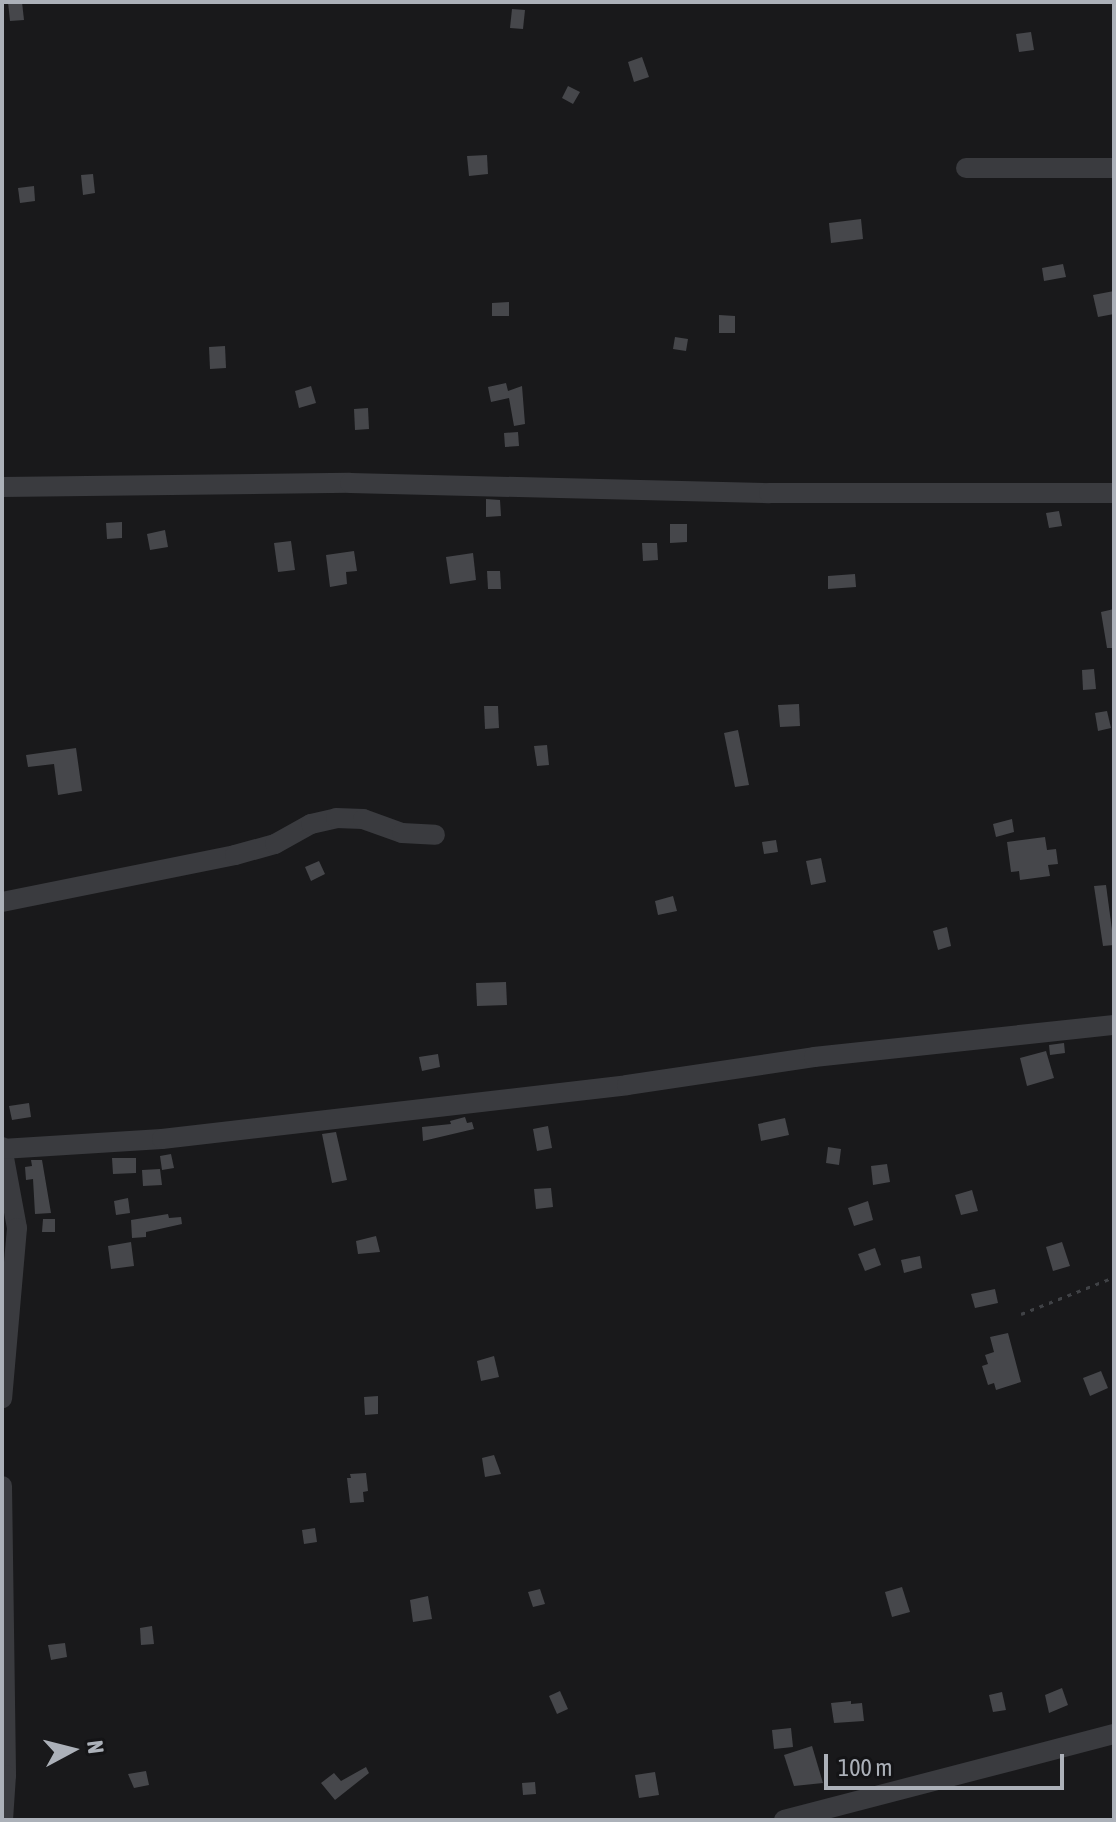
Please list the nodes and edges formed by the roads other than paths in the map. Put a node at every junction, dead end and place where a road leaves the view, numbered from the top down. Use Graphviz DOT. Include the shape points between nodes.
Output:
graph roads {
  1 [pos="966,168"];
  2 [pos="1114,168"];
  3 [pos="2,487"];
  4 [pos="1114,493"];
  5 [pos="435,835"];
  6 [pos="2,902"];
  7 [pos="1114,1025"];
  8 [pos="2,1148"];
  9 [pos="2,1398"];
  10 [pos="2,1486"];
  11 [pos="1114,1734"];
  12 [pos="4,1776"];
  13 [pos="3,1820"];
  14 [pos="784,1820"];
  1 -- 2 [label="street"];
  3 -- 4 [label="street" via="350,483 643,491"];
  5 -- 6 [label="street" via="336,818 235,855"];
  7 -- 8 [label="street" via="162,1139"];
  8 -- 9 [label="street" via="17,1239"];
  10 -- 12 [label="street"];
  11 -- 14 [label="street"];
  12 -- 13 [label="street"];
}
